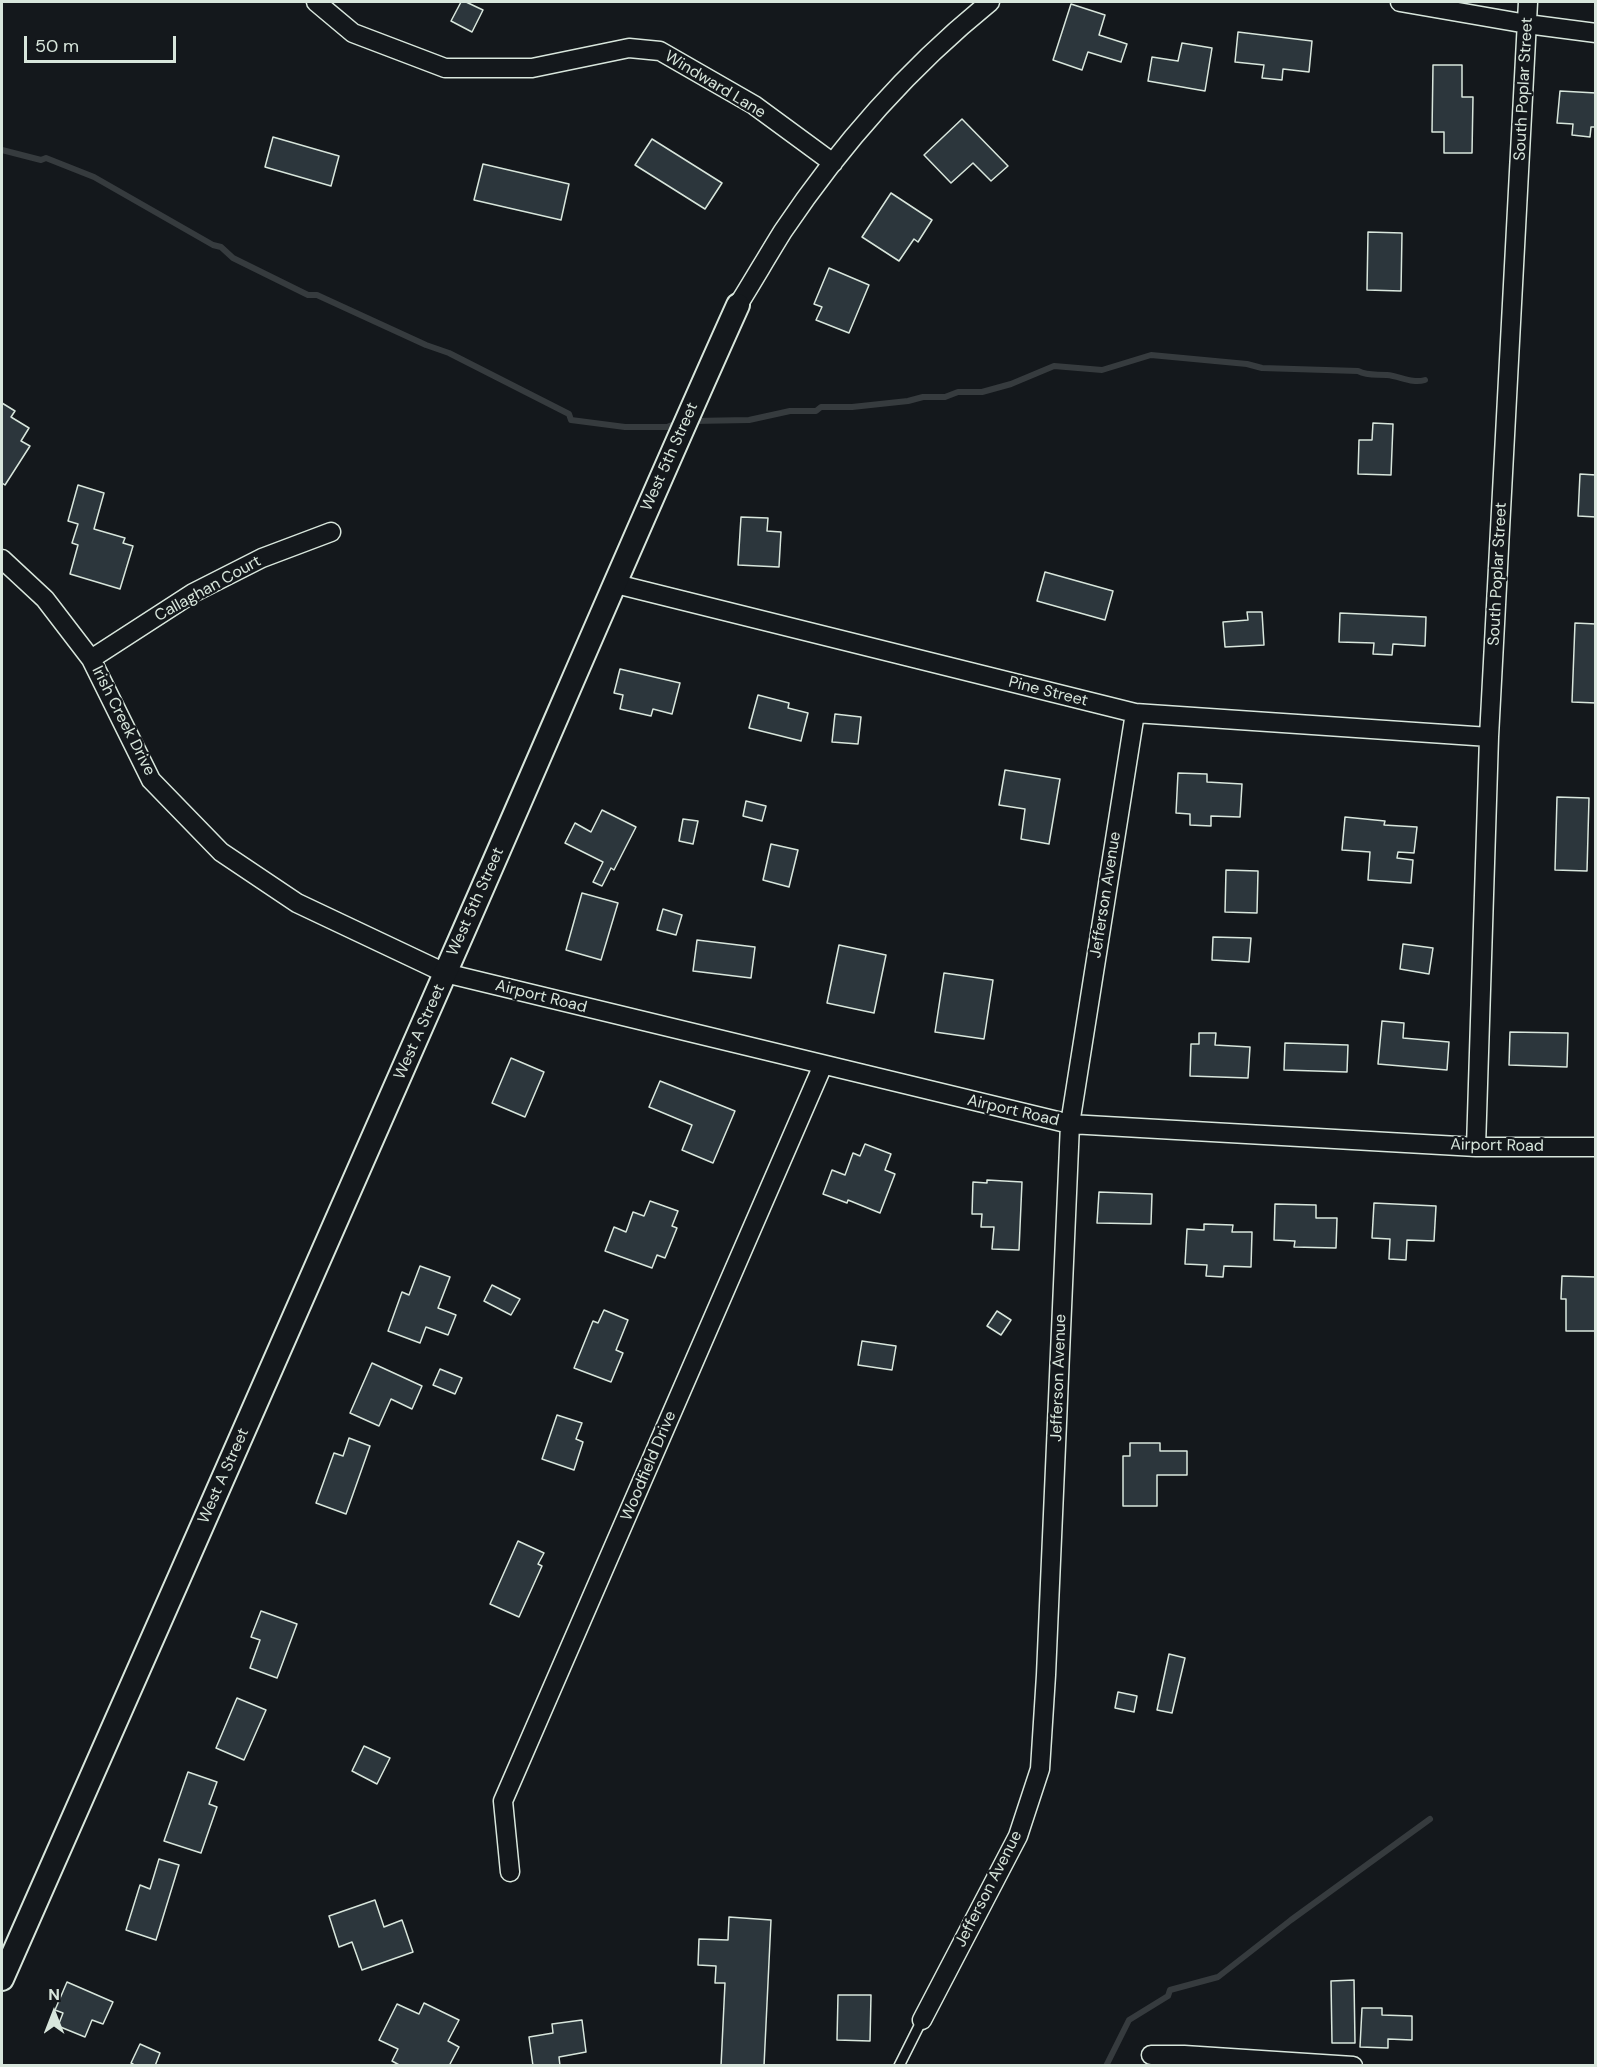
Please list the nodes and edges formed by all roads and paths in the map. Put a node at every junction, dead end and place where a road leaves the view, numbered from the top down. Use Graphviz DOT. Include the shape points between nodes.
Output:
graph roads {
  1 [pos="316,2"];
  2 [pos="990,2"];
  3 [pos="1400,2"];
  4 [pos="1528,2"];
  5 [pos="1527,24"];
  6 [pos="1596,33"];
  7 [pos="833,163"];
  8 [pos="738,305"];
  9 [pos="331,532"];
  10 [pos="2,559"];
  11 [pos="616,584"];
  12 [pos="92,659"];
  13 [pos="1135,713"];
  14 [pos="1489,737"];
  15 [pos="445,973"];
  16 [pos="823,1065"];
  17 [pos="1070,1124"];
  18 [pos="1476,1147"];
  19 [pos="1596,1147"];
  20 [pos="510,1872"];
  21 [pos="2,1979"];
  22 [pos="922,2020"];
  23 [pos="1151,2055"];
  24 [pos="899,2066"];
  25 [pos="1353,2066"];
  1 -- 7 [label="street, Windward Lane" via="353,33 445,68 532,68 629,48 660,51 754,105"];
  2 -- 7 [label="street, West 5th Street" via="904,80"];
  3 -- 5 [label="street"];
  4 -- 5 [label="street, South Poplar Street"];
  5 -- 6 [label="street"];
  5 -- 14 [label="street, South Poplar Street"];
  7 -- 8 [label="street, West 5th Street"];
  8 -- 11 [label="street, West 5th Street"];
  9 -- 12 [label="street, Callaghan Court" via="262,558 193,593"];
  10 -- 12 [label="street, Irish Creek Drive" via="45,599"];
  11 -- 13 [label="street, Pine Street"];
  11 -- 15 [label="street, West 5th Street"];
  12 -- 15 [label="street, Irish Creek Drive" via="151,780 221,852 297,903"];
  13 -- 14 [label="street, Pine Street"];
  13 -- 17 [label="street, Jefferson Avenue"];
  14 -- 18 [label="street, South Poplar Street"];
  15 -- 16 [label="street, Airport Road"];
  15 -- 21 [label="street, West A Street"];
  16 -- 17 [label="street, Airport Road"];
  16 -- 20 [label="street, Woodfield Drive" via="503,1802"];
  17 -- 18 [label="street, Airport Road"];
  17 -- 22 [label="street, Jefferson Avenue" via="1040,1769 1018,1836"];
  18 -- 19 [label="street, Airport Road"];
  22 -- 24 [label="lane"];
  23 -- 25 [label="street"];
}
